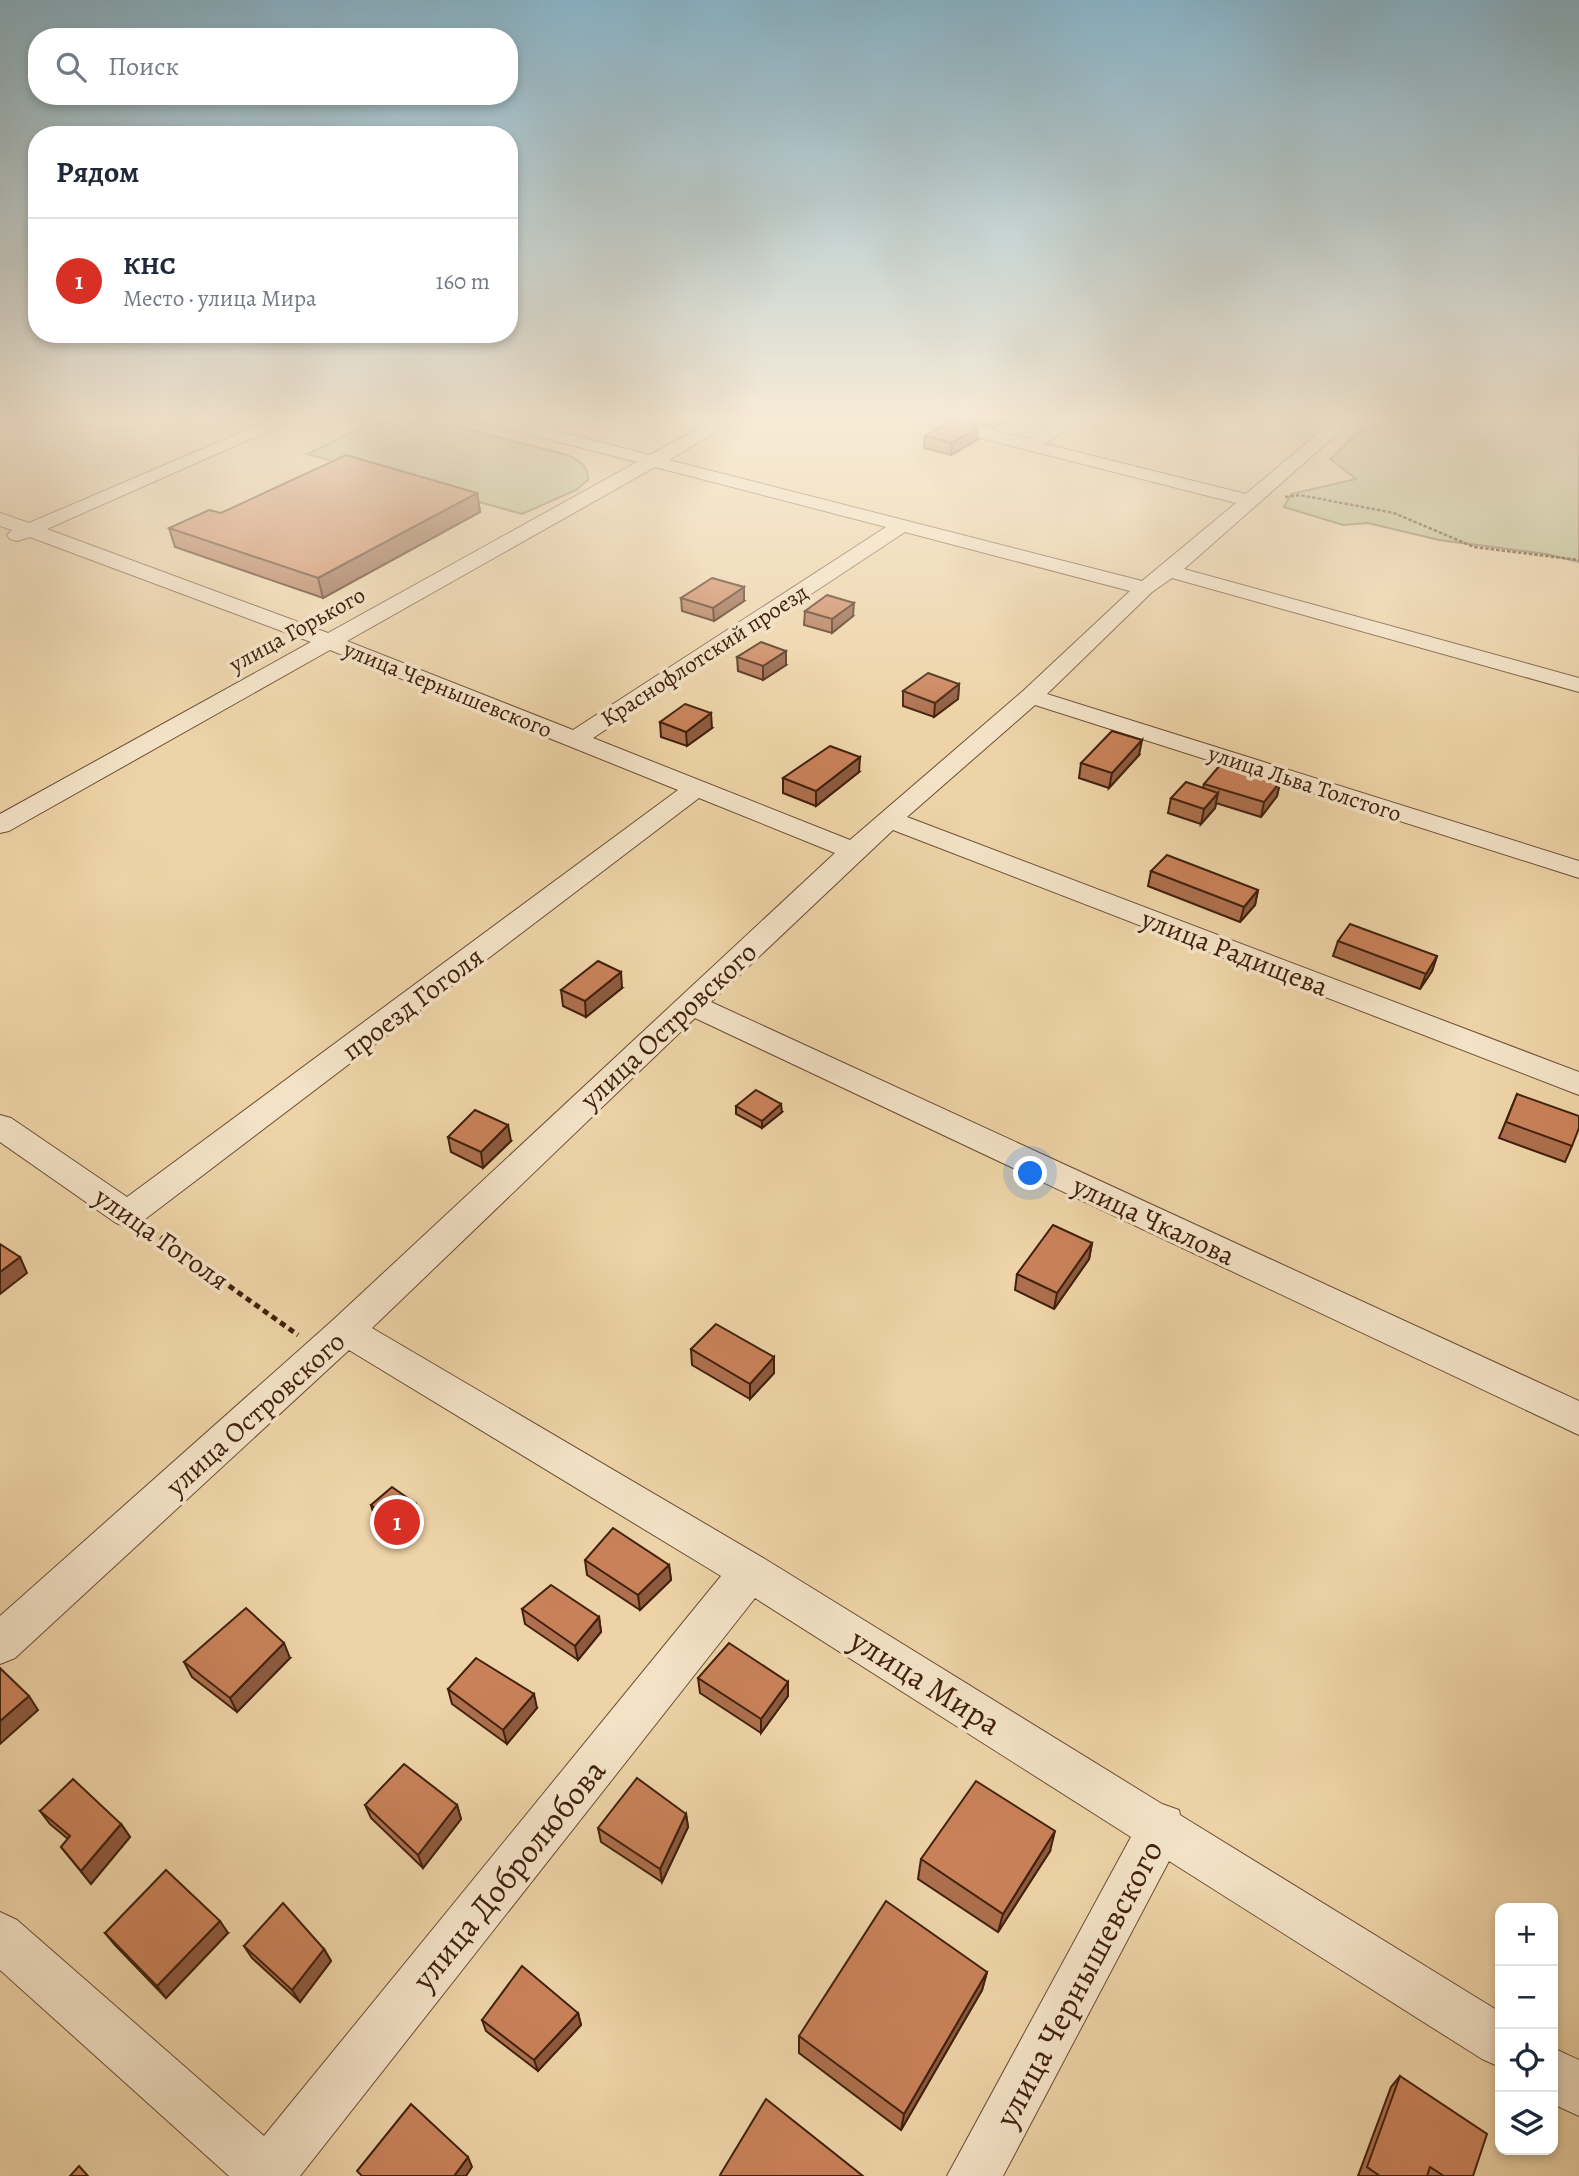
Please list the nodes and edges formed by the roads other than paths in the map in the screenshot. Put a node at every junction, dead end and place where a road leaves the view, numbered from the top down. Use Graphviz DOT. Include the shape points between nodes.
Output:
graph roads {
  1 [pos="1,520"];
  2 [pos="51,520"];
  3 [pos="547,520"];
  4 [pos="881,520"];
  5 [pos="1228,520"];
  6 [pos="902,525"];
  7 [pos="27,530"];
  8 [pos="0,542"];
  9 [pos="1169,571"];
  10 [pos="1145,588"];
  11 [pos="328,641"];
  12 [pos="1579,685"];
  13 [pos="1031,696"];
  14 [pos="576,740"];
  15 [pos="695,789"];
  16 [pos="891,820"];
  17 [pos="0,825"];
  18 [pos="853,850"];
  19 [pos="1579,870"];
  20 [pos="691,1004"];
  21 [pos="1579,1084"];
  22 [pos="0,1126"];
  23 [pos="128,1214"];
  24 [pos="334,1341"];
  25 [pos="1579,1419"];
  26 [pos="750,1572"];
  27 [pos="0,1644"];
  28 [pos="1162,1827"];
  29 [pos="0,1937"];
  30 [pos="1495,2038"];
  31 [pos="1558,2077"];
  32 [pos="1579,2090"];
  33 [pos="267,2175"];
  34 [pos="974,2176"];
  1 -- 7 [label="street, улица Чернышевского"];
  2 -- 7 [label="street"];
  3 -- 11 [label="street, улица Горького"];
  4 -- 6 [label="street"];
  5 -- 9 [label="street, улица Островского"];
  6 -- 10 [label="street"];
  6 -- 14 [label="street, Краснофлотский проезд"];
  7 -- 8 [label="street"];
  7 -- 11 [label="street, улица Чернышевского"];
  9 -- 10 [label="street, улица Островского"];
  9 -- 12 [label="street"];
  10 -- 13 [label="street, улица Островского"];
  11 -- 14 [label="street, улица Чернышевского"];
  11 -- 17 [label="street, улица Горького"];
  13 -- 16 [label="street, улица Островского"];
  13 -- 19 [label="street, улица Льва Толстого"];
  14 -- 15 [label="street, улица Чернышевского"];
  15 -- 18 [label="street, улица Чернышевского"];
  15 -- 23 [label="street, проезд Гоголя"];
  16 -- 18 [label="street, улица Островского"];
  16 -- 21 [label="street, улица Радищева"];
  18 -- 20 [label="street, улица Островского"];
  20 -- 24 [label="street, улица Островского"];
  20 -- 25 [label="street, улица Чкалова"];
  22 -- 23 [label="street, улица Гоголя"];
  24 -- 26 [label="street, улица Мира"];
  24 -- 27 [label="street, улица Островского"];
  26 -- 28 [label="street, улица Мира"];
  26 -- 33 [label="street, улица Добролюбова"];
  28 -- 30 [label="street, улица Мира"];
  28 -- 34 [label="street, улица Чернышевского"];
  29 -- 33 [label="street"];
  31 -- 32 [label="street"];
}
